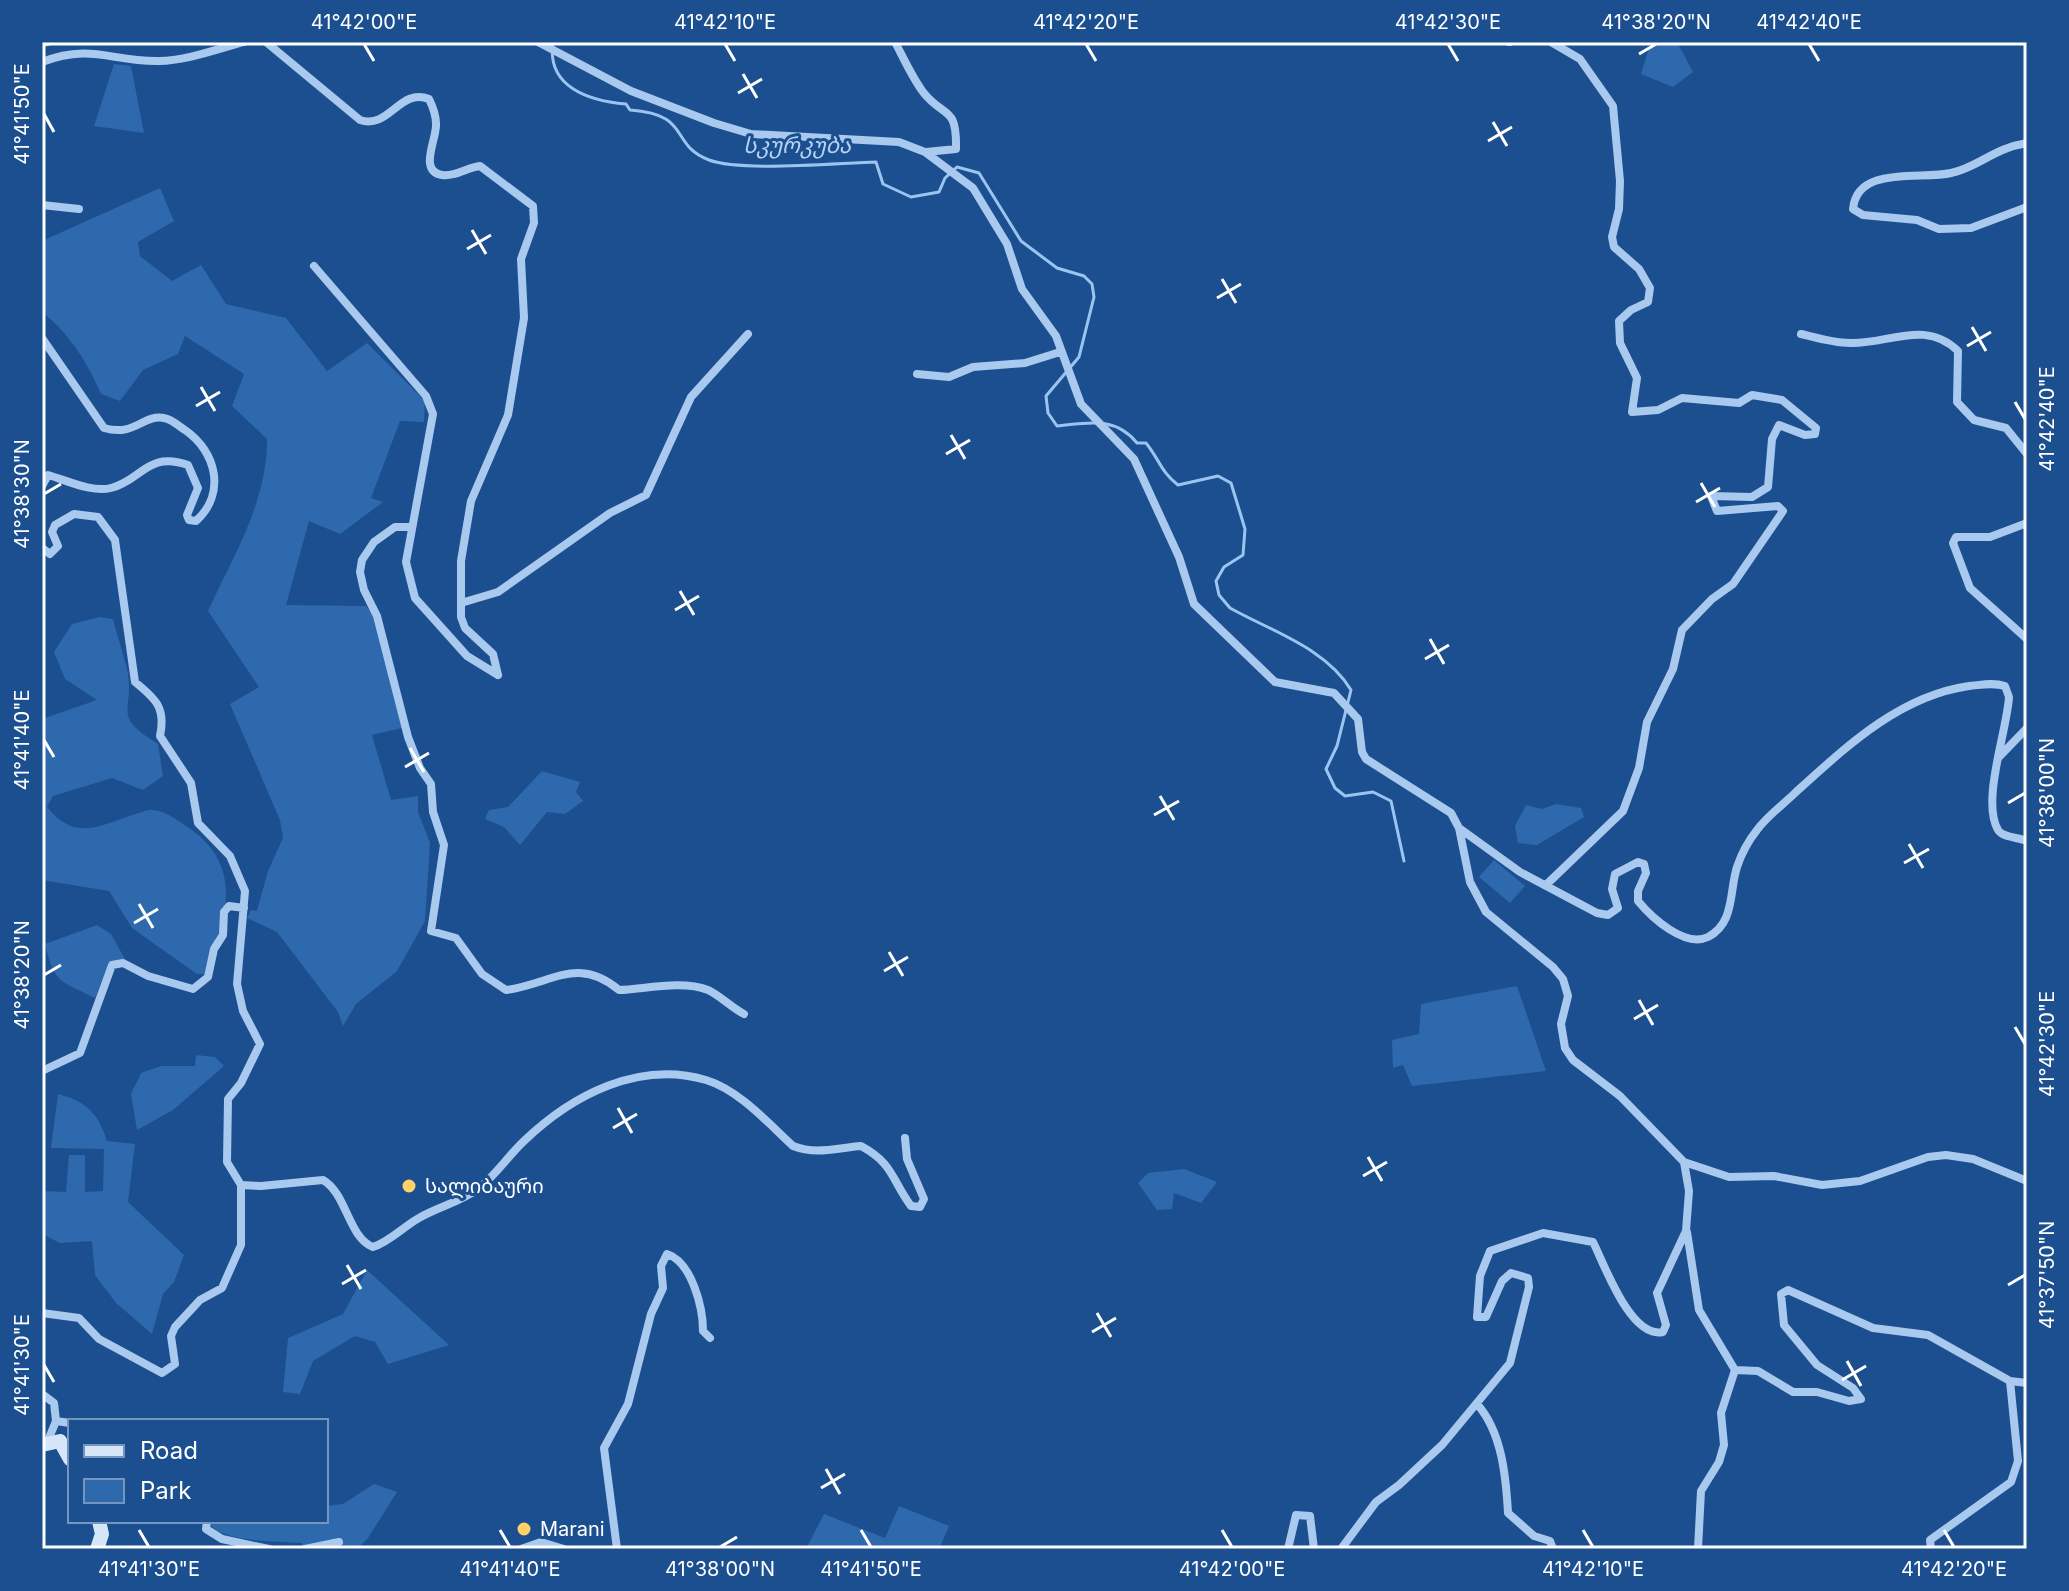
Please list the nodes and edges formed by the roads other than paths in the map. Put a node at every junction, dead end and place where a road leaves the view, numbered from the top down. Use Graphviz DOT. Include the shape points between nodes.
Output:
graph roads {
  1 [pos="244,42"];
  2 [pos="266,42"];
  3 [pos="895,42"];
  4 [pos="1551,42"];
  5 [pos="540,43"];
  6 [pos="42,62"];
  7 [pos="2027,143"];
  8 [pos="925,152"];
  9 [pos="42,205"];
  10 [pos="2027,207"];
  11 [pos="79,209"];
  12 [pos="314,266"];
  13 [pos="748,334"];
  14 [pos="1801,334"];
  15 [pos="42,338"];
  16 [pos="1060,352"];
  17 [pos="917,374"];
  18 [pos="2027,454"];
  19 [pos="42,486"];
  20 [pos="2027,523"];
  21 [pos="410,527"];
  22 [pos="42,548"];
  23 [pos="461,603"];
  24 [pos="2027,639"];
  25 [pos="2027,728"];
  26 [pos="1998,758"];
  27 [pos="1459,828"];
  28 [pos="2027,841"];
  29 [pos="1547,884"];
  30 [pos="244,908"];
  31 [pos="744,1014"];
  32 [pos="42,1071"];
  33 [pos="905,1138"];
  34 [pos="1684,1162"];
  35 [pos="2027,1181"];
  36 [pos="241,1185"];
  37 [pos="1686,1231"];
  38 [pos="42,1313"];
  39 [pos="710,1338"];
  40 [pos="1735,1370"];
  41 [pos="2010,1381"];
  42 [pos="2027,1383"];
  43 [pos="42,1394"];
  44 [pos="1477,1404"];
  45 [pos="56,1421"];
  46 [pos="68,1423"];
  47 [pos="44,1444"];
  48 [pos="68,1455"];
  49 [pos="99,1523"];
  50 [pos="207,1523"];
  51 [pos="339,1542"];
  52 [pos="97,1549"];
  53 [pos="269,1549"];
  54 [pos="305,1549"];
  55 [pos="521,1549"];
  56 [pos="564,1549"];
  57 [pos="617,1549"];
  58 [pos="1288,1549"];
  59 [pos="1314,1549"];
  60 [pos="1341,1549"];
  61 [pos="1553,1549"];
  62 [pos="1698,1549"];
  63 [pos="1931,1549"];
  1 -- 6 [label="street" via="161,61 68,52"];
  2 -- 23 [label="street" via="360,120 379,120 410,97 429,99 436,127 429,158 432,169 452,175 480,166 533,206 534,223 521,259 524,318 518,360 508,415 471,501 461,561"];
  3 -- 8 [label="street" via="925,95 956,125 956,149"];
  4 -- 29 [label="street" via="1580,59 1613,106 1620,181 1614,247 1639,269 1650,288 1648,302 1619,321 1620,343 1637,378 1632,412 1658,410 1682,398 1739,403 1752,395 1782,400 1816,428 1815,434 1805,435 1779,425 1772,439 1768,487 1752,497 1711,496 1717,511 1778,506 1783,511 1733,584 1682,630 1673,669 1647,722 1639,768 1623,811"];
  5 -- 8 [label="street" via="631,91 751,134 868,138"];
  7 -- 10 [label="street" via="2004,147 1953,173 1886,177 1863,187 1853,209 1939,229 1971,228"];
  8 -- 16 [label="street" via="973,188 1007,244 1022,289 1056,336"];
  9 -- 11 [label="street"];
  12 -- 21 [label="street" via="426,396 433,414"];
  13 -- 23 [label="street" via="691,397 646,495 610,513 498,592"];
  14 -- 18 [label="street" via="1849,343 1915,334 1944,338 1958,351 1957,402 1974,420 2006,428"];
  15 -- 19 [label="street" via="104,428 121,433 166,417 200,441 213,464 215,482 213,496 196,521 187,515 198,488 188,465 172,460 111,488 48,475"];
  16 -- 17 [label="street" via="1025,363 973,367 949,377"];
  16 -- 27 [label="street" via="1092,417 1134,459 1198,609 1275,682 1321,689 1341,699 1358,719 1366,759 1441,805"];
  20 -- 24 [label="street" via="1990,537 1956,537 1953,543 1970,588"];
  21 -- 23 [label="street" via="406,562 415,598 467,656 498,675 493,654 465,628"];
  21 -- 31 [label="street" via="395,527 374,542 360,572 377,616 408,737 431,784 444,845 431,931 456,938 482,974 506,990 568,971 602,976 619,990 709,990"];
  22 -- 30 [label="street" via="50,554 58,546 55,525 74,514 98,517 115,540 135,682 158,700 164,718 160,736 191,783 198,823 230,856 245,891"];
  25 -- 26 [label="street"];
  26 -- 28 [label="street" via="1992,785 1997,826 2006,836"];
  26 -- 29 [label="street" via="2009,704 2005,686 1939,692 1896,713 1835,756 1757,828 1738,865 1728,917 1699,941 1683,937 1638,901 1644,864 1615,874 1612,889 1618,908 1608,915"];
  27 -- 29 [label="street" via="1520,872"];
  27 -- 34 [label="street" via="1470,882 1486,912 1563,979 1568,996 1561,1024 1573,1060 1620,1096"];
  30 -- 32 [label="street" via="229,906 224,912 223,935 208,977 193,989 123,963 112,965 80,1053"];
  30 -- 36 [label="street" via="237,984 243,1011 260,1044 228,1099 227,1162"];
  33 -- 36 [label="street" via="907,1159 924,1199 920,1207 911,1206 891,1168 861,1146 803,1150 708,1081 653,1075 625,1079 577,1100 525,1140 475,1191 373,1247 359,1236 348,1210 323,1180"];
  34 -- 35 [label="street" via="1729,1177 1774,1176 1822,1185 1860,1181 1946,1155 1973,1159"];
  34 -- 37 [label="street" via="1689,1191"];
  36 -- 38 [label="street" via="241,1245 232,1270 222,1288 200,1300 175,1327 175,1364 170,1370 162,1373 99,1339 79,1318"];
  37 -- 40 [label="street" via="1699,1310"];
  37 -- 44 [label="street" via="1658,1288 1666,1325 1660,1333 1617,1295 1593,1242 1543,1233 1490,1251 1480,1276 1477,1317 1486,1317 1511,1273 1528,1278 1529,1287 1510,1363"];
  39 -- 57 [label="street" via="703,1331 690,1277 667,1254 661,1266 663,1288 628,1404 604,1448"];
  40 -- 41 [label="street" via="1758,1371 1793,1392 1861,1399 1817,1365 1784,1325 1781,1294 1788,1290 1873,1328 1928,1335"];
  40 -- 62 [label="street" via="1721,1413 1722,1454 1701,1491"];
  41 -- 42 [label="street"];
  41 -- 63 [label="street" via="2018,1461 2011,1482 1930,1540"];
  43 -- 45 [label="street" via="54,1403"];
  44 -- 60 [label="street" via="1442,1445 1376,1502"];
  44 -- 61 [label="street" via="1490,1419 1507,1482 1508,1513 1534,1536 1550,1541"];
  45 -- 46 [label="street"];
  45 -- 47 [label="street"];
  47 -- 48 [label="street" via="60,1441"];
  49 -- 52 [label="street"];
  50 -- 53 [label="street" via="206,1529 222,1539"];
  51 -- 54 [label="street"];
  55 -- 56 [label="street" via="541,1542"];
  58 -- 59 [label="street" via="1292,1524 1302,1513 1310,1516"];
}
